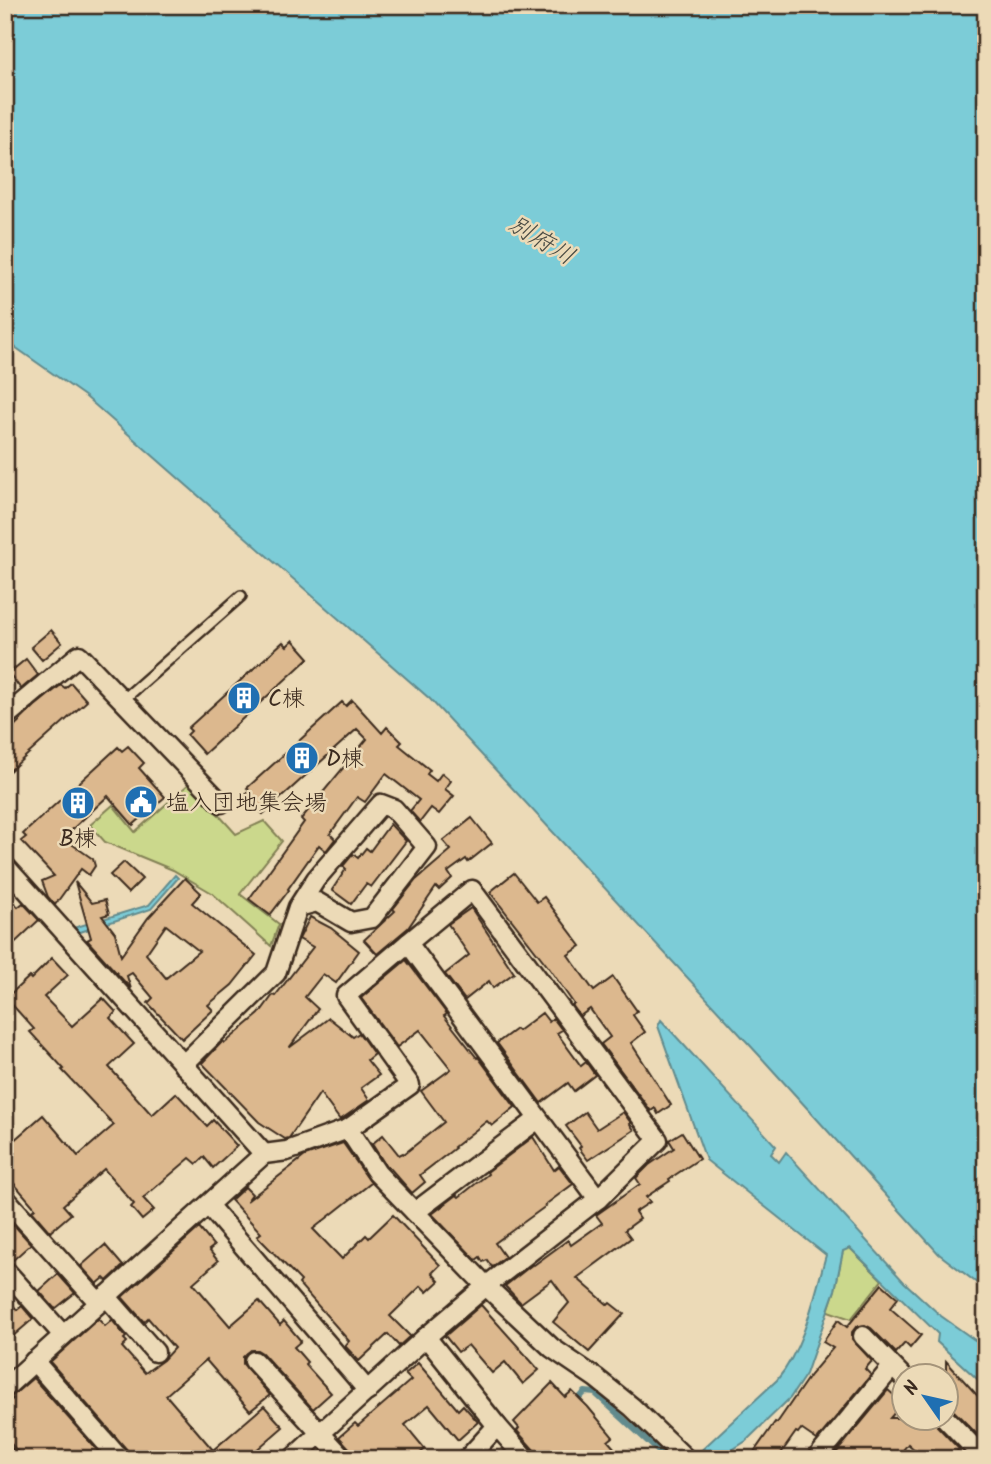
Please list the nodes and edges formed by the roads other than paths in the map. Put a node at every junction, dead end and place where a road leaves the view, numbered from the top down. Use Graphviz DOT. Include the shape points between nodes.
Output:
graph roads {
  1 [pos="241,596"];
  2 [pos="123,700"];
  3 [pos="5,717"];
  4 [pos="221,803"];
  5 [pos="5,866"];
  6 [pos="298,907"];
  7 [pos="408,943"];
  8 [pos="183,1065"];
  9 [pos="538,1119"];
  10 [pos="348,1129"];
  11 [pos="264,1154"];
  12 [pos="5,1198"];
  13 [pos="598,1199"];
  14 [pos="208,1205"];
  15 [pos="415,1212"];
  16 [pos="5,1270"];
  17 [pos="486,1286"];
  18 [pos="102,1299"];
  19 [pos="63,1335"];
  20 [pos="863,1336"];
  21 [pos="426,1337"];
  22 [pos="155,1352"];
  23 [pos="254,1361"];
  24 [pos="34,1362"];
  25 [pos="890,1364"];
  26 [pos="890,1380"];
  27 [pos="5,1388"];
  28 [pos="368,1391"];
  29 [pos="497,1426"];
  30 [pos="958,1432"];
  31 [pos="321,1434"];
  32 [pos="120,1459"];
  33 [pos="292,1459"];
  34 [pos="344,1459"];
  35 [pos="467,1459"];
  36 [pos="526,1459"];
  37 [pos="687,1459"];
  38 [pos="816,1459"];
  39 [pos="985,1459"];
  1 -- 2 [label="lane"];
  2 -- 3 [label="street" via="79,654"];
  2 -- 4 [label="street"];
  5 -- 8 [label="street"];
  6 -- 6 [label="street" via="316,879 381,804 394,809 427,847 372,918 351,922 317,902"];
  6 -- 8 [label="street" via="276,974"];
  7 -- 9 [label="street"];
  7 -- 10 [label="street" via="346,996 410,1085"];
  7 -- 13 [label="street" via="472,890 658,1140"];
  8 -- 11 [label="street"];
  9 -- 13 [label="street"];
  9 -- 15 [label="street"];
  10 -- 11 [label="street" via="287,1152"];
  10 -- 15 [label="street" via="377,1173"];
  11 -- 14 [label="street"];
  12 -- 18 [label="street"];
  13 -- 17 [label="street"];
  14 -- 18 [label="street"];
  14 -- 28 [label="street"];
  15 -- 17 [label="street"];
  16 -- 19 [label="street"];
  17 -- 21 [label="street"];
  17 -- 37 [label="street" via="552,1348 596,1378"];
  18 -- 19 [label="street"];
  18 -- 22 [label="street"];
  19 -- 24 [label="street"];
  20 -- 25 [label="street"];
  21 -- 28 [label="street"];
  21 -- 29 [label="street"];
  23 -- 31 [label="street"];
  24 -- 27 [label="street"];
  24 -- 32 [label="street"];
  26 -- 38 [label="street"];
  28 -- 31 [label="street"];
  29 -- 35 [label="street"];
  29 -- 36 [label="street"];
  30 -- 39 [label="street"];
  31 -- 33 [label="street"];
  31 -- 34 [label="street"];
}
